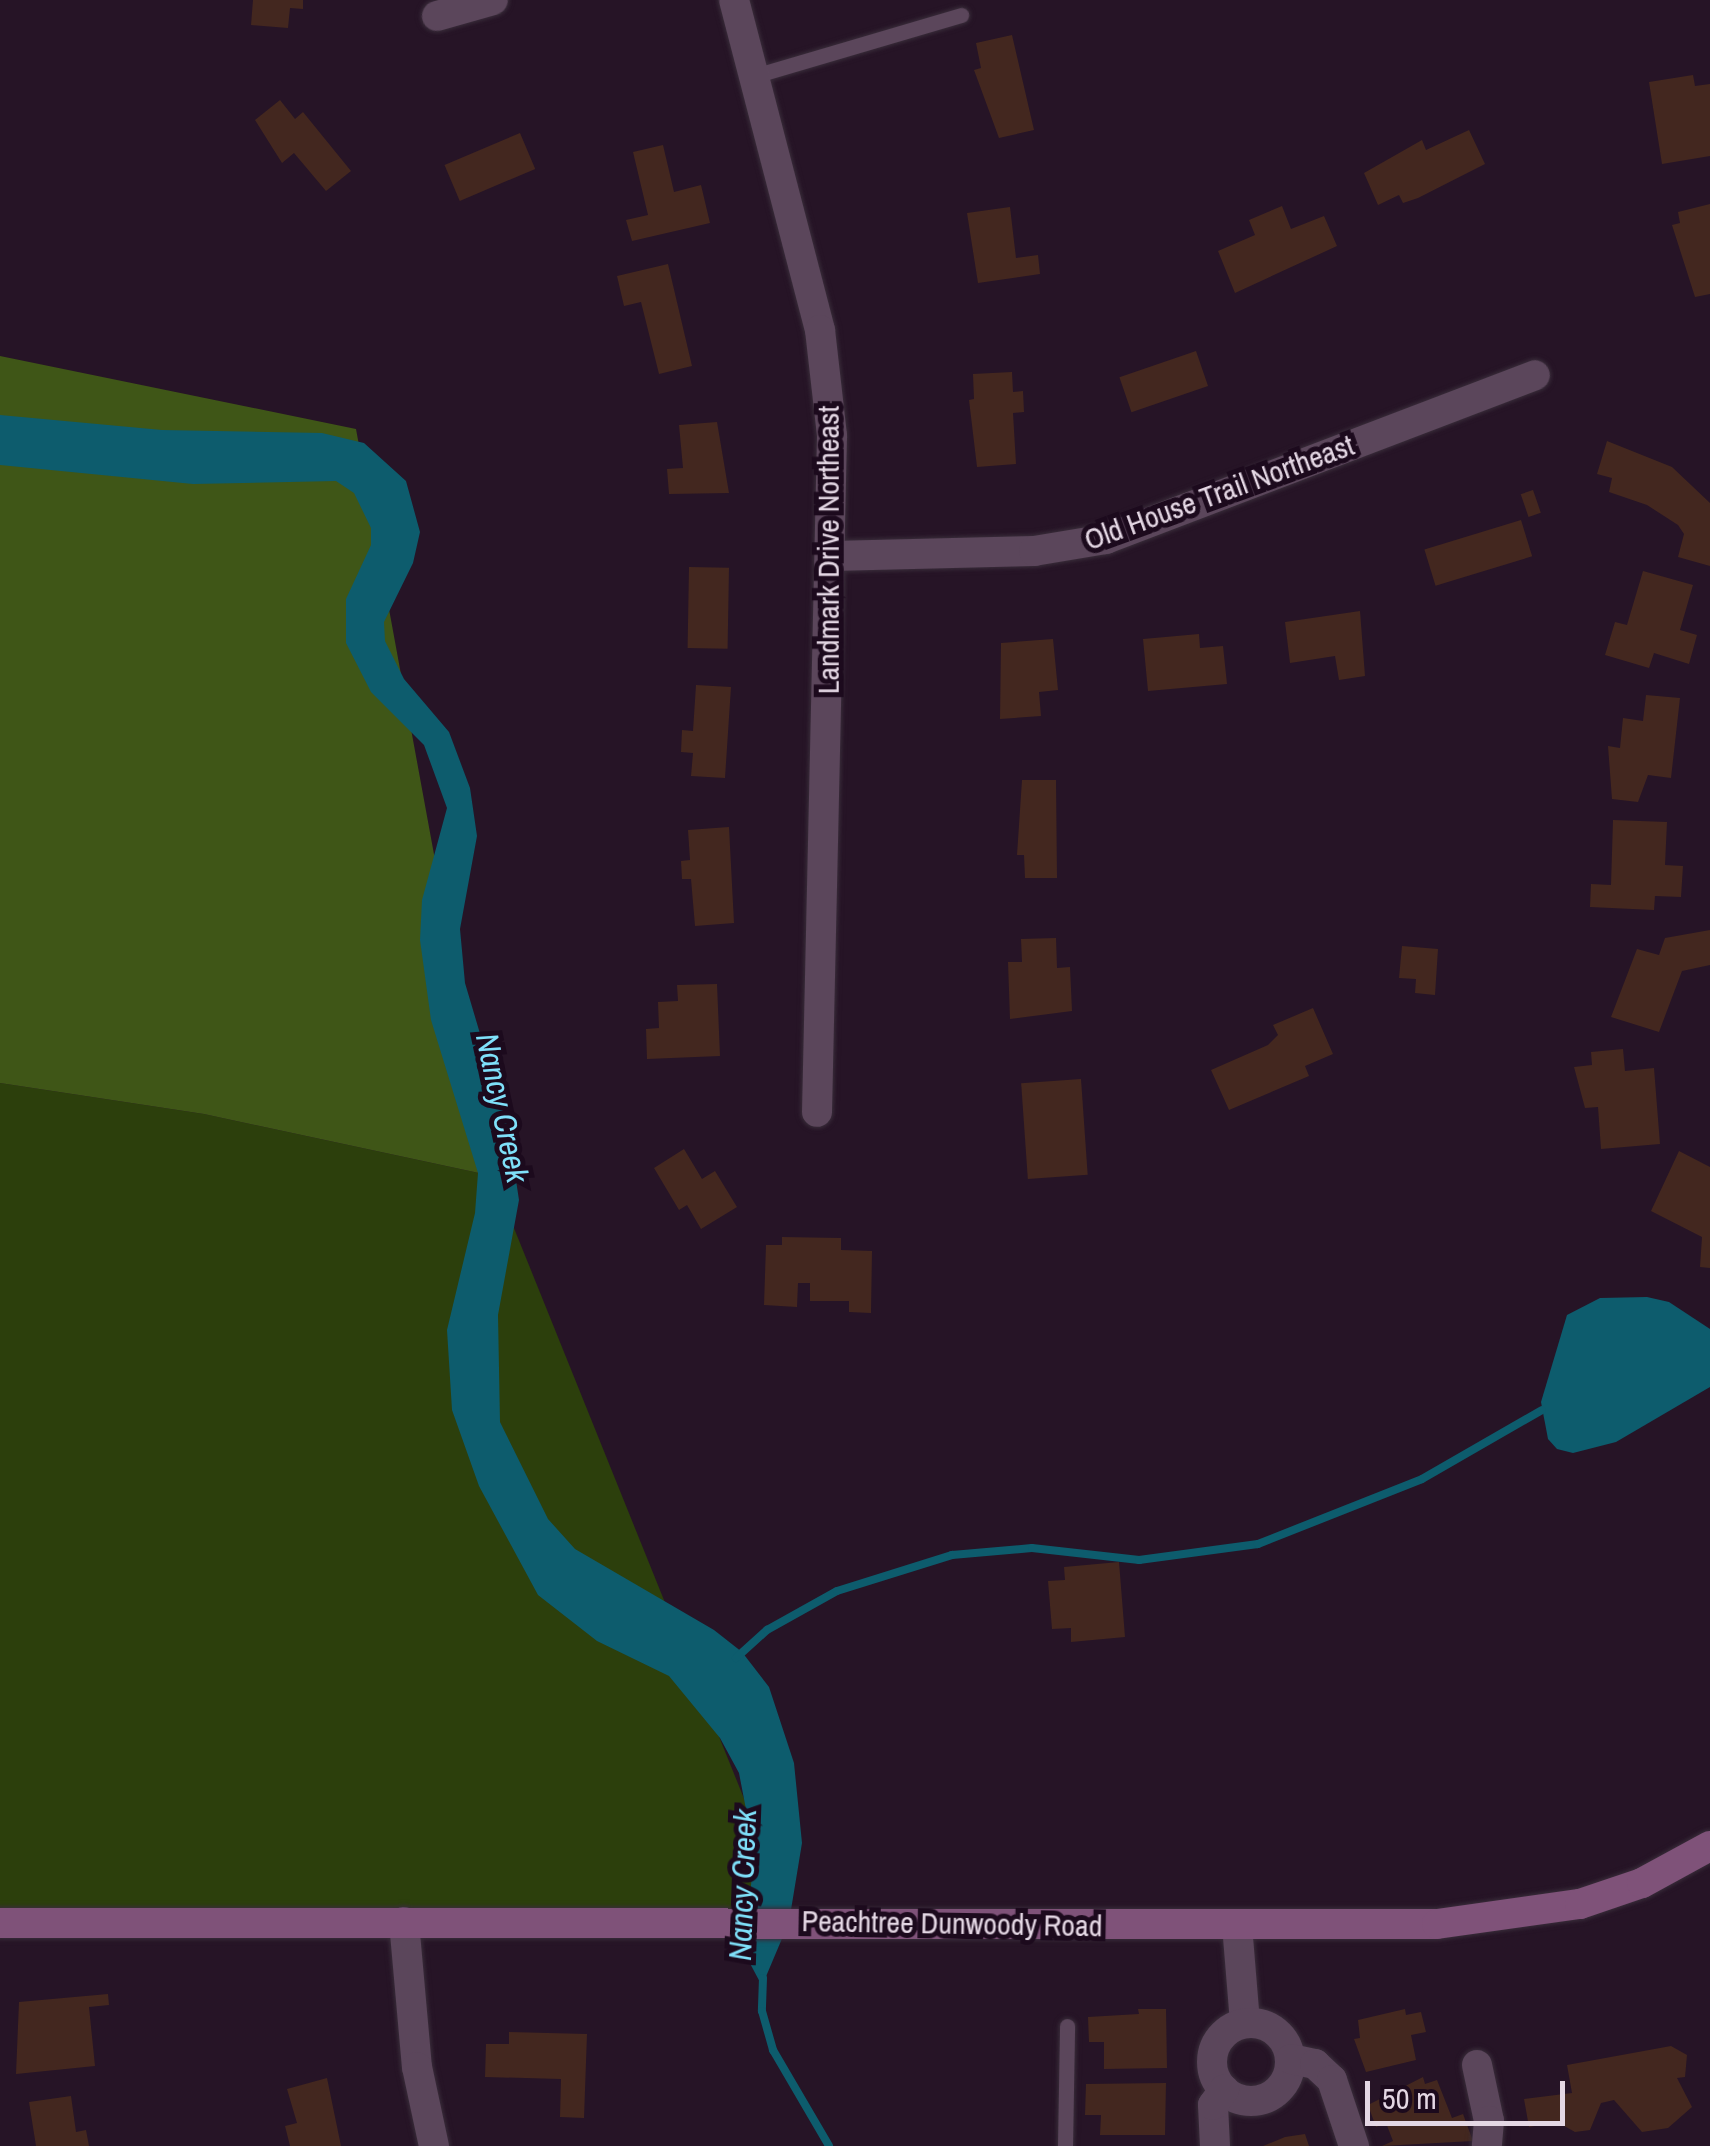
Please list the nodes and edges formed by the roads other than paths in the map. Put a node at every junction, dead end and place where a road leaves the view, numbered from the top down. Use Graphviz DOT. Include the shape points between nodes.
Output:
graph roads {
  1 [pos="493,0"];
  2 [pos="734,0"];
  3 [pos="961,15"];
  4 [pos="438,16"];
  5 [pos="754,76"];
  6 [pos="1536,375"];
  7 [pos="832,556"];
  8 [pos="817,1112"];
  9 [pos="1710,1846"];
  10 [pos="0,1922"];
  11 [pos="404,1922"];
  12 [pos="1237,1924"];
  13 [pos="1245,2023"];
  14 [pos="1067,2026"];
  15 [pos="1291,2059"];
  16 [pos="1477,2065"];
  17 [pos="1224,2090"];
  18 [pos="434,2146"];
  19 [pos="1065,2146"];
  20 [pos="1215,2146"];
  21 [pos="1354,2146"];
  22 [pos="1487,2146"];
  1 -- 4 [label="street"];
  2 -- 5 [label="street, Landmark Drive Northeast"];
  3 -- 5 [label="lane"];
  5 -- 7 [label="street, Landmark Drive Northeast" via="820,330 832,436"];
  6 -- 7 [label="street, Old House Trail Northeast" via="1106,539 1034,551"];
  7 -- 8 [label="street, Landmark Drive Northeast"];
  9 -- 12 [label="main road, Peachtree Dunwoody Road" via="1642,1883 1510,1918"];
  10 -- 11 [label="main road, Peachtree Dunwoody Road"];
  11 -- 12 [label="main road, Peachtree Dunwoody Road"];
  11 -- 18 [label="street" via="416,2067"];
  12 -- 13 [label="street"];
  13 -- 15 [label="street" via="1275,2031"];
  13 -- 17 [label="street" via="1216,2043 1213,2076"];
  14 -- 19 [label="lane"];
  15 -- 17 [label="street" via="1286,2081 1265,2100 1246,2102"];
  15 -- 21 [label="street" via="1315,2064 1332,2080"];
  16 -- 22 [label="street" via="1490,2121"];
  17 -- 20 [label="street" via="1213,2105"];
}
